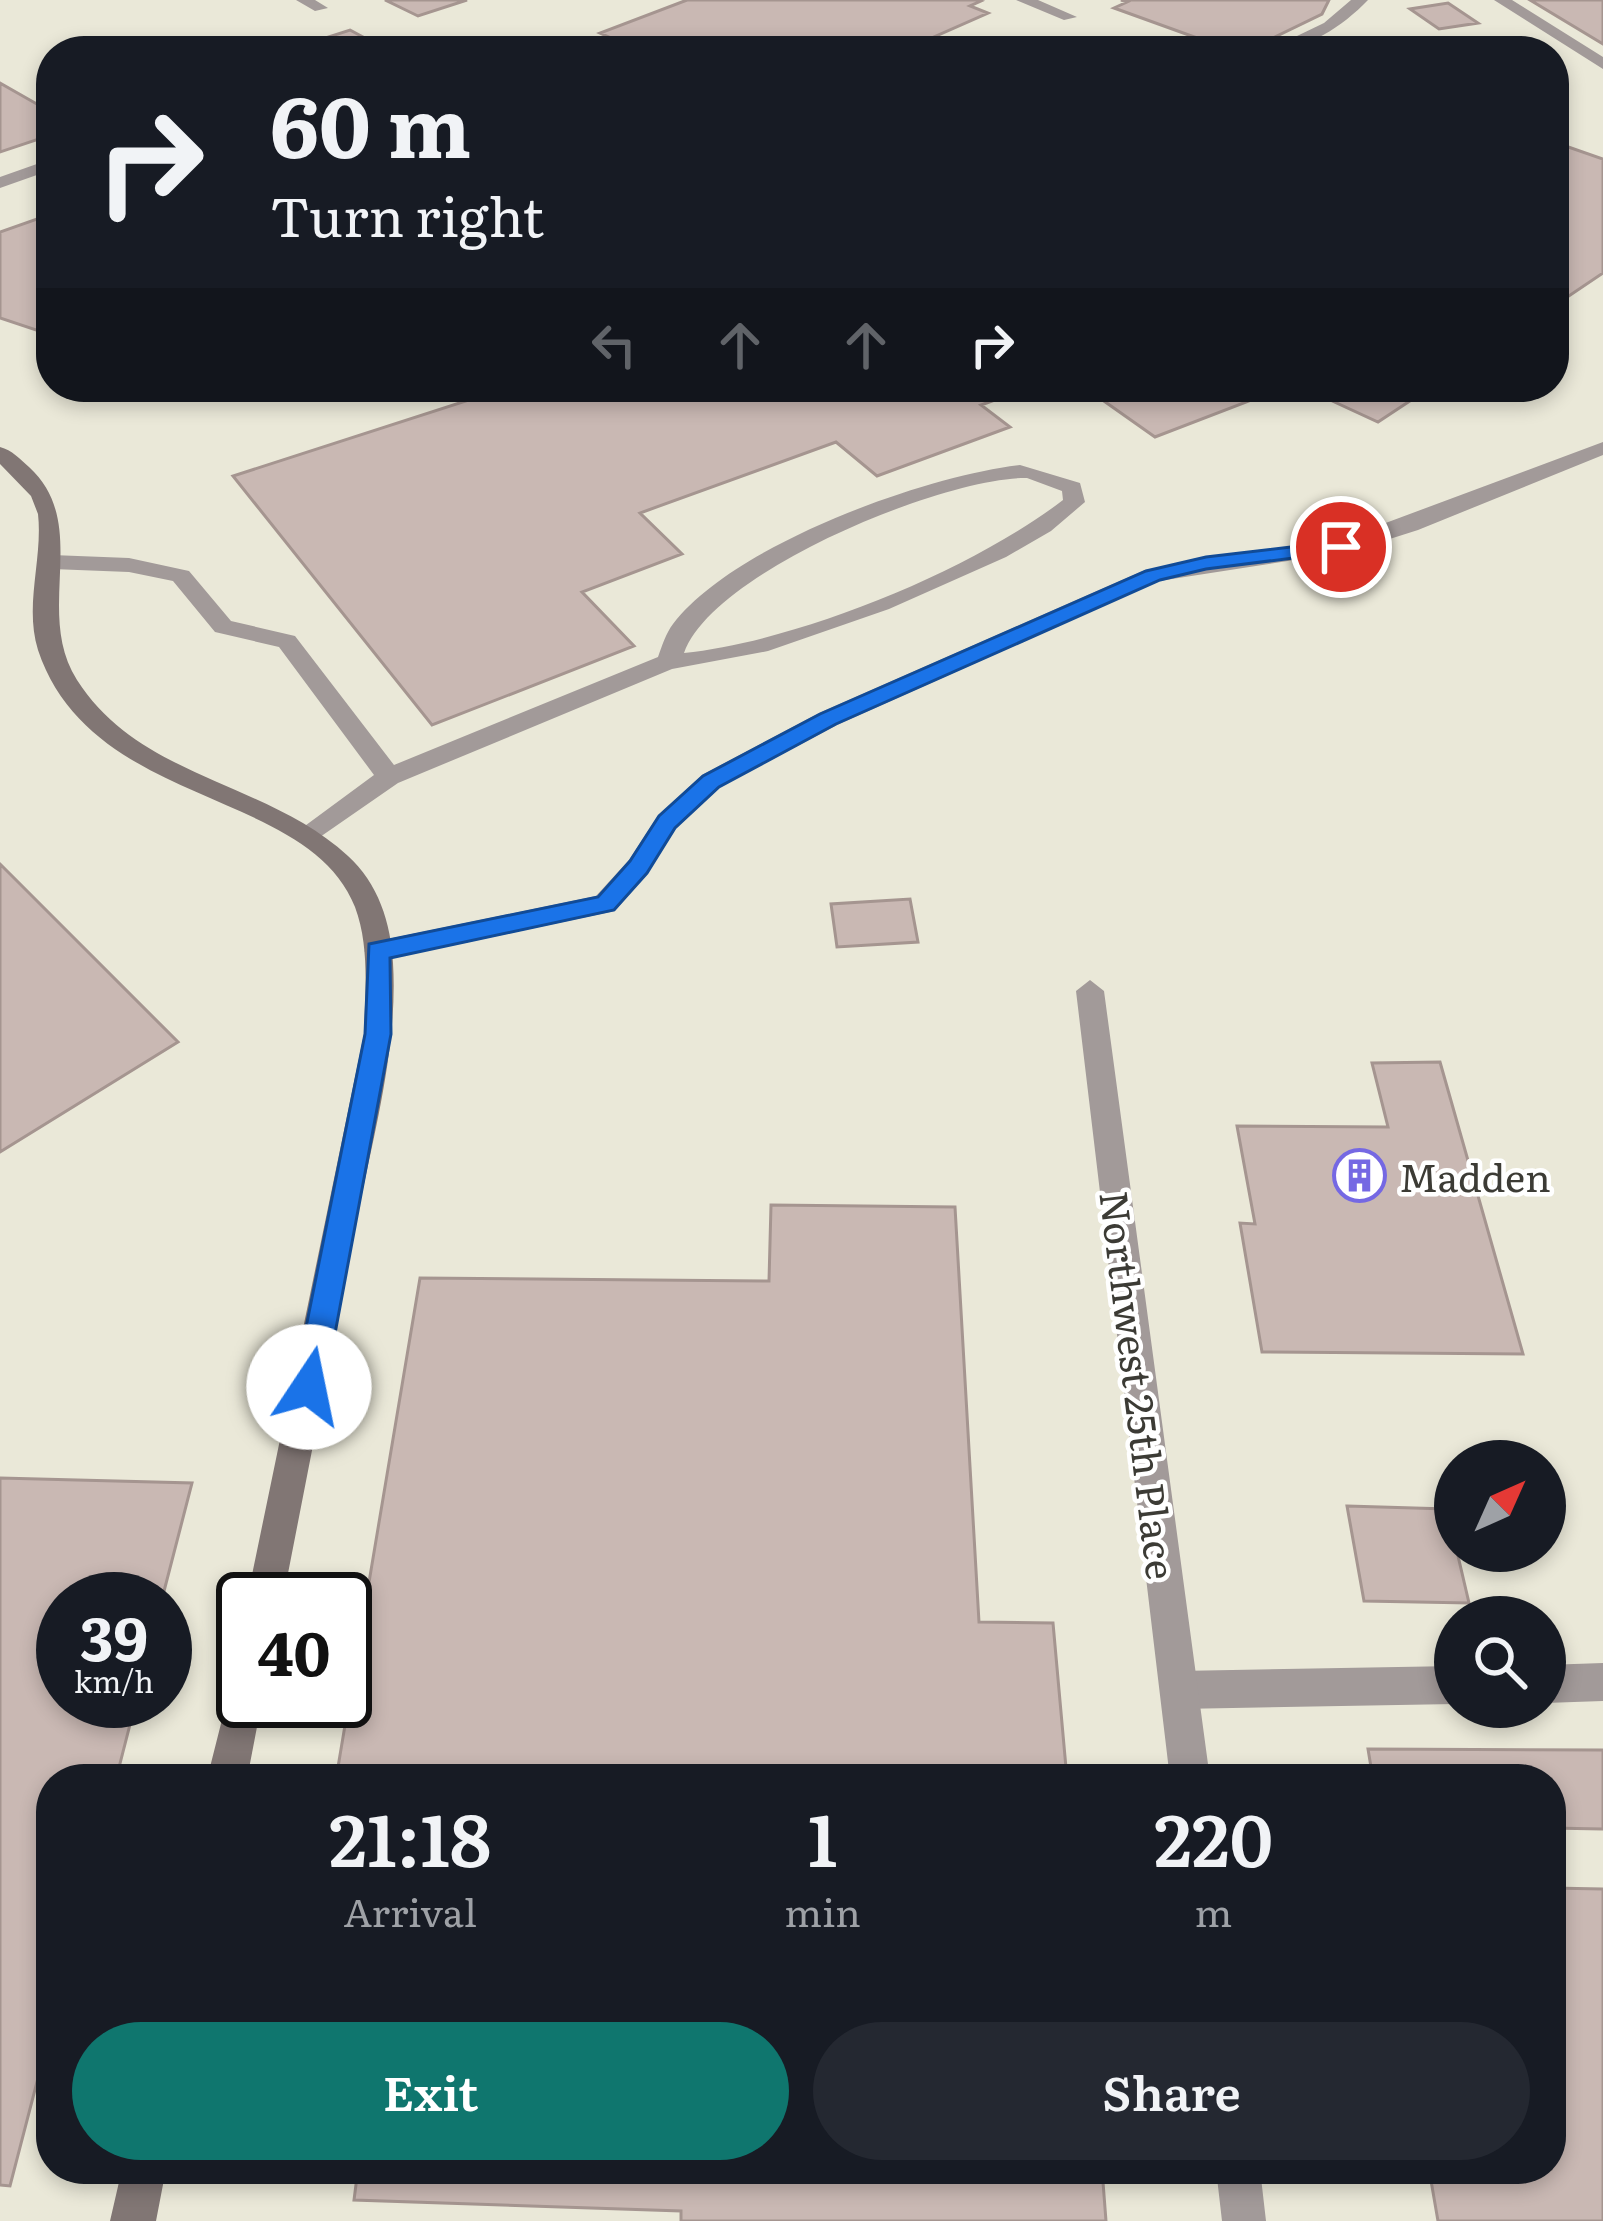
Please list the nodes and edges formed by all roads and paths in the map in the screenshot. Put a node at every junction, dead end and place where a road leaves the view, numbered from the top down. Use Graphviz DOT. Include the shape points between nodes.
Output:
graph roads {
  1 [pos="303,0"];
  2 [pos="1024,0"];
  3 [pos="1360,0"];
  4 [pos="1502,0"];
  5 [pos="320,8"];
  6 [pos="1069,17"];
  7 [pos="1307,36"];
  8 [pos="1559,36"];
  9 [pos="1569,42"];
  10 [pos="1603,64"];
  11 [pos="36,170"];
  12 [pos="0,184"];
  13 [pos="1603,448"];
  14 [pos="0,453"];
  15 [pos="52,562"];
  16 [pos="668,662"];
  17 [pos="389,777"];
  18 [pos="307,837"];
  19 [pos="378,951"];
  20 [pos="1090,991"];
  21 [pos="270,1572"];
  22 [pos="1603,1682"];
  23 [pos="1566,1683"];
  24 [pos="1434,1685"];
  25 [pos="1179,1690"];
  26 [pos="237,1728"];
  27 [pos="230,1764"];
  28 [pos="1188,1764"];
  29 [pos="141,2184"];
  30 [pos="1240,2184"];
  31 [pos="133,2221"];
  32 [pos="1244,2221"];
  1 -- 5 [label="street"];
  2 -- 6 [label="street"];
  3 -- 7 [label="street"];
  4 -- 8 [label="street"];
  9 -- 10 [label="street"];
  11 -- 12 [label="street"];
  13 -- 19 [label="street" via="1341,547 1153,575 828,719 711,781 667,822 605,904"];
  14 -- 15 [label="street" via="46,504"];
  15 -- 17 [label="street" via="181,576 224,627 287,641"];
  15 -- 18 [label="street" via="45,622 51,655 98,724 190,786"];
  16 -- 16 [label="street" via="682,628 753,570 901,500 1021,471 1072,488 1074,502 1055,521 923,585 770,645"];
  16 -- 17 [label="street"];
  17 -- 18 [label="street"];
  18 -- 19 [label="street" via="364,898"];
  19 -- 21 [label="street" via="378,1034"];
  20 -- 25 [label="street, Northwest 25th Place"];
  22 -- 23 [label="street"];
  24 -- 25 [label="street"];
  25 -- 28 [label="street, Northwest 25th Place"];
  26 -- 27 [label="street"];
  29 -- 31 [label="street"];
  30 -- 32 [label="street"];
}
